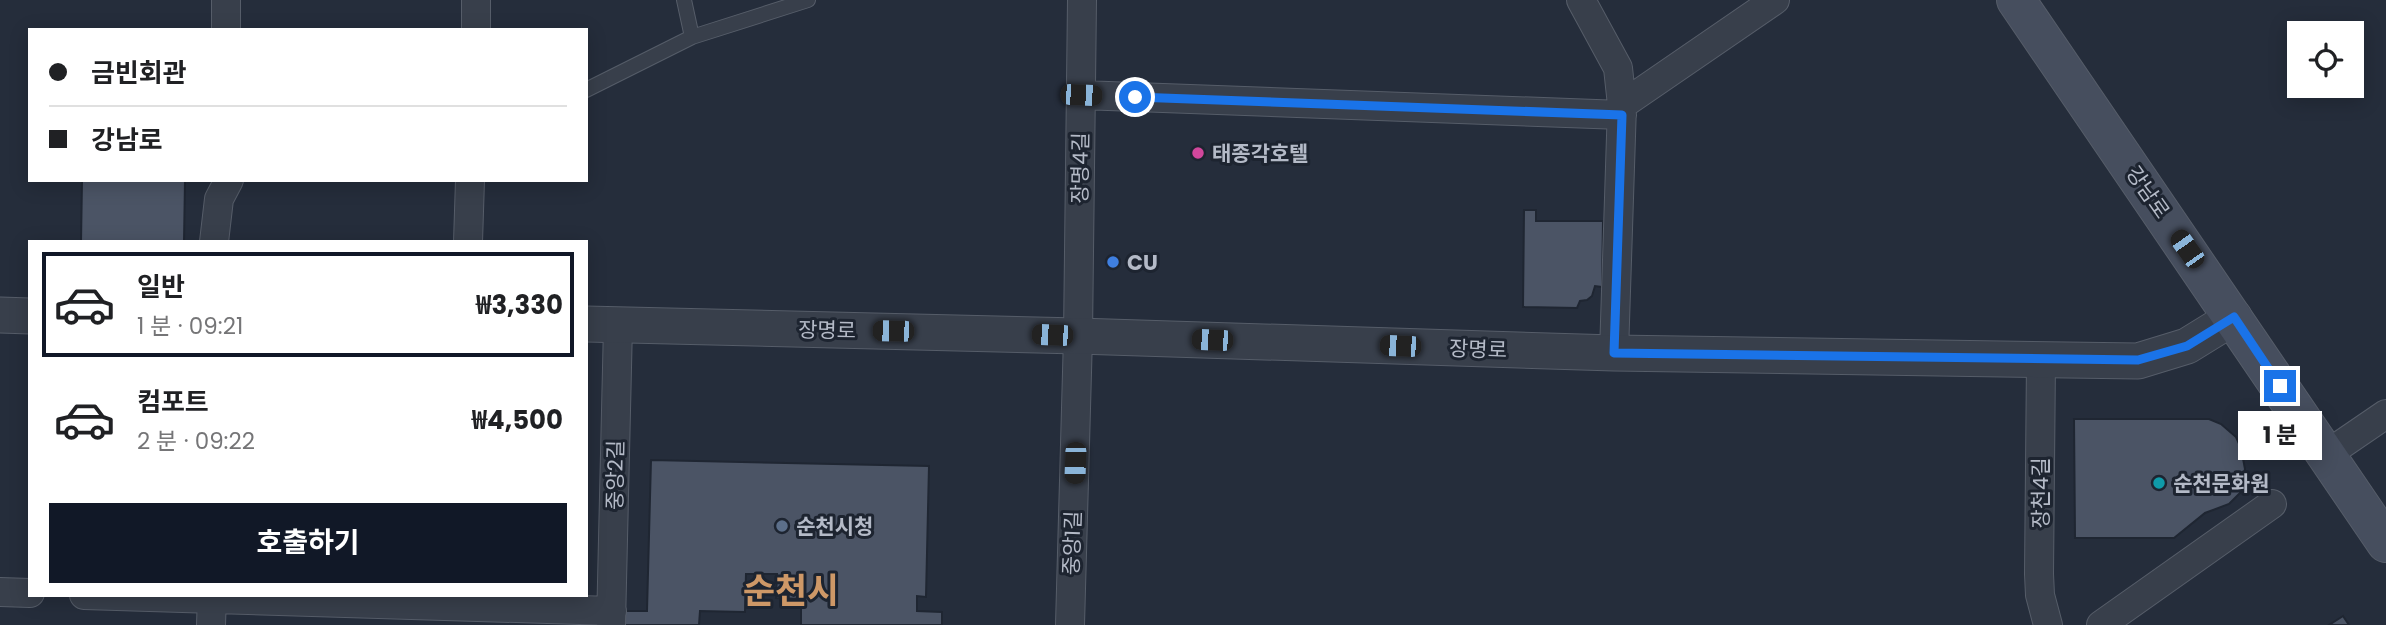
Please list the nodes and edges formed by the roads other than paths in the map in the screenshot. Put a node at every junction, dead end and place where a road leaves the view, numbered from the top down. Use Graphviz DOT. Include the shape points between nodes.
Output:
graph roads {
  1 [pos="226,0"];
  2 [pos="476,0"];
  3 [pos="684,0"];
  4 [pos="808,0"];
  5 [pos="1082,0"];
  6 [pos="1581,0"];
  7 [pos="1775,0"];
  8 [pos="2016,0"];
  9 [pos="226,28"];
  10 [pos="475,28"];
  11 [pos="692,37"];
  12 [pos="588,89"];
  13 [pos="1081,95"];
  14 [pos="1622,110"];
  15 [pos="228,182"];
  16 [pos="470,182"];
  17 [pos="214,240"];
  18 [pos="468,240"];
  19 [pos="0,315"];
  20 [pos="28,316"];
  21 [pos="2234,317"];
  22 [pos="602,325"];
  23 [pos="1079,336"];
  24 [pos="1614,353"];
  25 [pos="2041,360"];
  26 [pos="2386,414"];
  27 [pos="2326,456"];
  28 [pos="2272,504"];
  29 [pos="2386,543"];
  30 [pos="0,592"];
  31 [pos="28,593"];
  32 [pos="107,597"];
  33 [pos="212,606"];
  34 [pos="612,618"];
  35 [pos="1070,625"];
  36 [pos="2049,625"];
  37 [pos="2101,625"];
  1 -- 9 [label="street"];
  2 -- 10 [label="street"];
  3 -- 11 [label="lane"];
  4 -- 11 [label="lane"];
  5 -- 13 [label="street, 장명4길"];
  6 -- 14 [label="street" via="1618,68"];
  7 -- 14 [label="street"];
  8 -- 21 [label="main road, 강남로"];
  11 -- 12 [label="lane"];
  13 -- 14 [label="street"];
  13 -- 23 [label="street, 장명4길"];
  14 -- 24 [label="street"];
  15 -- 17 [label="street" via="219,199"];
  16 -- 18 [label="street"];
  19 -- 20 [label="street"];
  21 -- 25 [label="street, 장명로" via="2187,346 2138,360"];
  21 -- 27 [label="main road, 강남로"];
  22 -- 23 [label="street, 장명로"];
  22 -- 34 [label="street, 중앙2길"];
  23 -- 24 [label="street, 장명로"];
  23 -- 35 [label="street, 중앙1길"];
  24 -- 25 [label="street, 장명로"];
  25 -- 36 [label="street, 장천4길" via="2039,574"];
  26 -- 27 [label="street"];
  27 -- 29 [label="main road, 강남로"];
  28 -- 37 [label="street"];
  30 -- 31 [label="street"];
  32 -- 33 [label="street"];
  33 -- 34 [label="street"];
}
